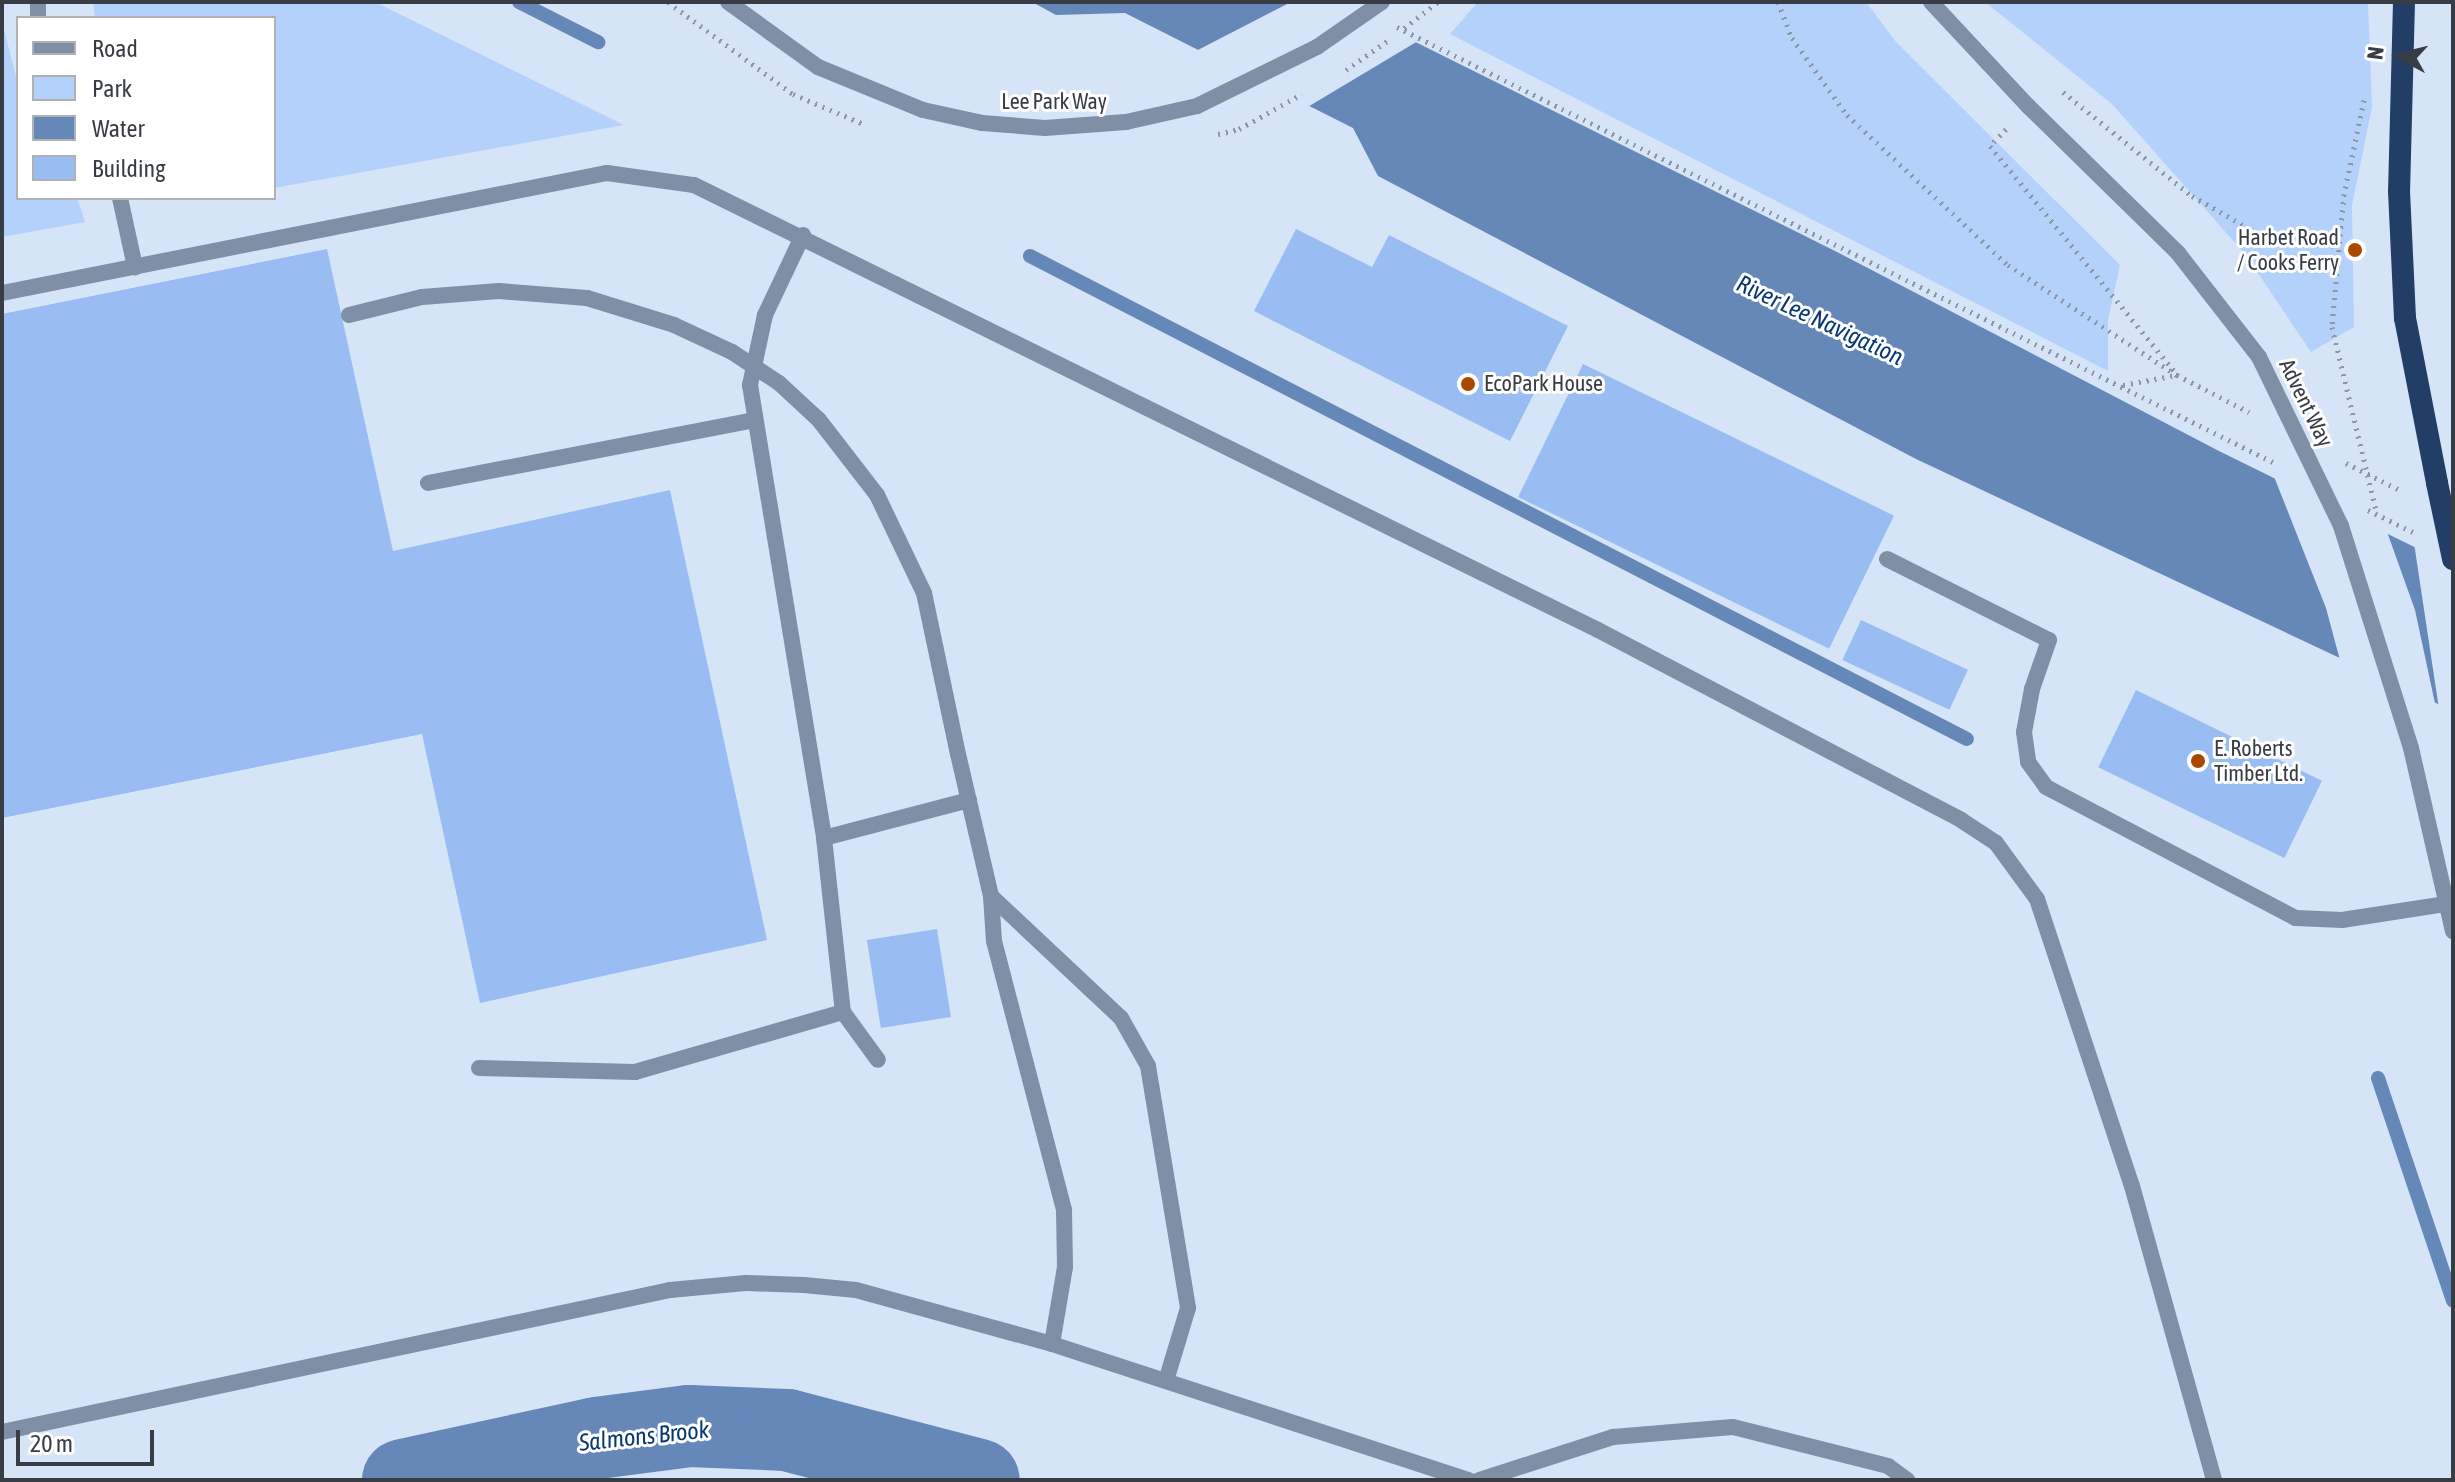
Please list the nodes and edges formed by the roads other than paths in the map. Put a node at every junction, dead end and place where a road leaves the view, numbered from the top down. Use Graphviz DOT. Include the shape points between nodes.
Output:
graph roads {
  1 [pos="728,2"];
  2 [pos="1382,2"];
  3 [pos="1931,2"];
  4 [pos="2404,2"];
  5 [pos="120,200"];
  6 [pos="803,235"];
  7 [pos="135,267"];
  8 [pos="2,293"];
  9 [pos="349,315"];
  10 [pos="754,420"];
  11 [pos="428,483"];
  12 [pos="1887,559"];
  13 [pos="2453,559"];
  14 [pos="969,800"];
  15 [pos="824,838"];
  16 [pos="991,896"];
  17 [pos="2445,904"];
  18 [pos="2453,931"];
  19 [pos="843,1012"];
  20 [pos="878,1060"];
  21 [pos="479,1068"];
  22 [pos="1052,1344"];
  23 [pos="1166,1381"];
  24 [pos="2,1432"];
  25 [pos="1469,1480"];
  26 [pos="1479,1480"];
  27 [pos="1907,1480"];
  28 [pos="2214,1480"];
  1 -- 2 [label="street, Lee Park Way, bridge" via="818,67 923,110 1045,128 1098,126 1197,106 1317,47"];
  3 -- 17 [label="street, Advent Way, bridge" via="2178,253 2259,357 2341,526 2411,748"];
  4 -- 13 [label="highway, bridge" via="2399,191 2405,318"];
  5 -- 7 [label="street"];
  6 -- 7 [label="street" via="694,185 607,173"];
  6 -- 10 [label="street" via="765,315 753,355"];
  6 -- 28 [label="street" via="1598,630 1996,843 2037,899 2132,1186"];
  7 -- 8 [label="street"];
  9 -- 14 [label="street, bridge" via="422,297 499,291 587,298 674,325 732,352 779,383 819,420 877,495 924,593"];
  10 -- 11 [label="street"];
  10 -- 15 [label="street"];
  12 -- 17 [label="street" via="2049,640 2024,732 2028,762 2046,787 2296,918 2342,920"];
  14 -- 15 [label="street"];
  14 -- 16 [label="street"];
  15 -- 19 [label="street"];
  16 -- 22 [label="street" via="994,941 1064,1210 1065,1267"];
  16 -- 23 [label="street" via="1121,1018 1148,1066 1188,1308"];
  17 -- 18 [label="street, Advent Way"];
  19 -- 20 [label="street"];
  19 -- 21 [label="street" via="635,1072"];
  22 -- 23 [label="street"];
  22 -- 24 [label="street" via="856,1290 746,1283 670,1290 572,1309"];
  23 -- 25 [label="street"];
  26 -- 27 [label="street" via="1613,1437 1733,1427 1888,1466"];
}
